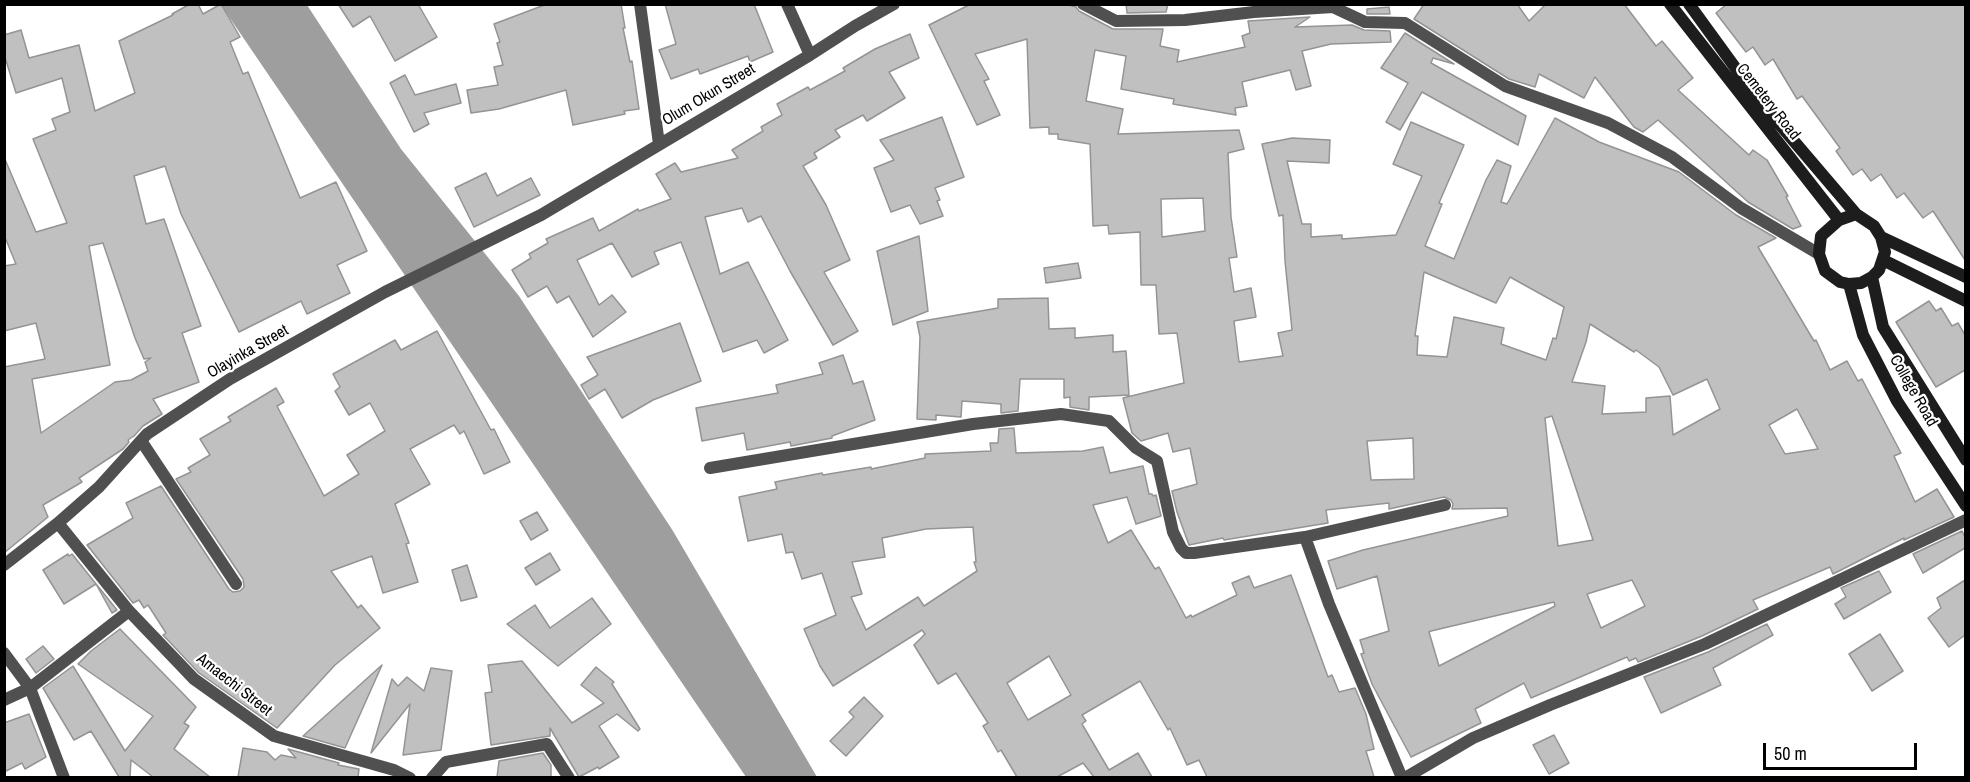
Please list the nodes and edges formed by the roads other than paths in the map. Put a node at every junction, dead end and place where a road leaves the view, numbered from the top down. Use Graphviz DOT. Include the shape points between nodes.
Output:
graph roads {
  1 [pos="640,4"];
  2 [pos="787,4"];
  3 [pos="894,4"];
  4 [pos="1083,4"];
  5 [pos="1670,4"];
  6 [pos="1689,4"];
  7 [pos="810,55"];
  8 [pos="659,144"];
  9 [pos="1856,214"];
  10 [pos="541,215"];
  11 [pos="1839,220"];
  12 [pos="1881,237"];
  13 [pos="1819,254"];
  14 [pos="1884,260"];
  15 [pos="1965,277"];
  16 [pos="1872,278"];
  17 [pos="1849,284"];
  18 [pos="1965,301"];
  19 [pos="145,438"];
  20 [pos="1965,460"];
  21 [pos="711,468"];
  22 [pos="1445,505"];
  23 [pos="1965,506"];
  24 [pos="1965,520"];
  25 [pos="58,523"];
  26 [pos="1305,537"];
  27 [pos="4,565"];
  28 [pos="236,584"];
  29 [pos="129,610"];
  30 [pos="4,653"];
  31 [pos="30,688"];
  32 [pos="4,700"];
  33 [pos="64,777"];
  34 [pos="410,777"];
  35 [pos="432,777"];
  36 [pos="569,777"];
  37 [pos="1403,777"];
  1 -- 8 [label="street"];
  2 -- 7 [label="street"];
  3 -- 7 [label="street, Olum Okun Street"];
  4 -- 13 [label="street" via="1116,21 1185,20 1333,8 1365,21 1405,23 1505,86 1608,123 1672,157 1741,208"];
  5 -- 11 [label="main road, Cemetery Road"];
  6 -- 9 [label="main road, Cemetery Road" via="1758,99"];
  7 -- 8 [label="street, Olum Okun Street"];
  8 -- 10 [label="street, Olum Okun Street"];
  9 -- 11 [label="main road"];
  9 -- 12 [label="main road" via="1874,226"];
  10 -- 19 [label="street, Olayinka Street" via="385,292 230,379"];
  11 -- 13 [label="main road" via="1821,236"];
  12 -- 14 [label="main road"];
  12 -- 15 [label="main road"];
  13 -- 17 [label="main road" via="1825,271"];
  14 -- 16 [label="main road"];
  14 -- 18 [label="main road"];
  16 -- 17 [label="main road"];
  16 -- 20 [label="main road, College Road" via="1883,327"];
  17 -- 23 [label="main road, College Road" via="1863,335 1892,391"];
  19 -- 25 [label="street, Olayinka Street"];
  19 -- 28 [label="street"];
  21 -- 26 [label="street" via="973,424 1061,414 1109,421 1136,448 1156,461 1173,532 1186,553"];
  22 -- 26 [label="street"];
  24 -- 37 [label="street" via="1705,644 1473,738"];
  25 -- 27 [label="street, Olayinka Street"];
  25 -- 29 [label="street, Amaechi Street"];
  26 -- 37 [label="street" via="1329,604"];
  29 -- 31 [label="street"];
  29 -- 34 [label="street, Amaechi Street" via="194,679 274,736"];
  30 -- 31 [label="street"];
  31 -- 32 [label="street"];
  31 -- 33 [label="street"];
  35 -- 36 [label="street" via="446,762 547,744"];
}
